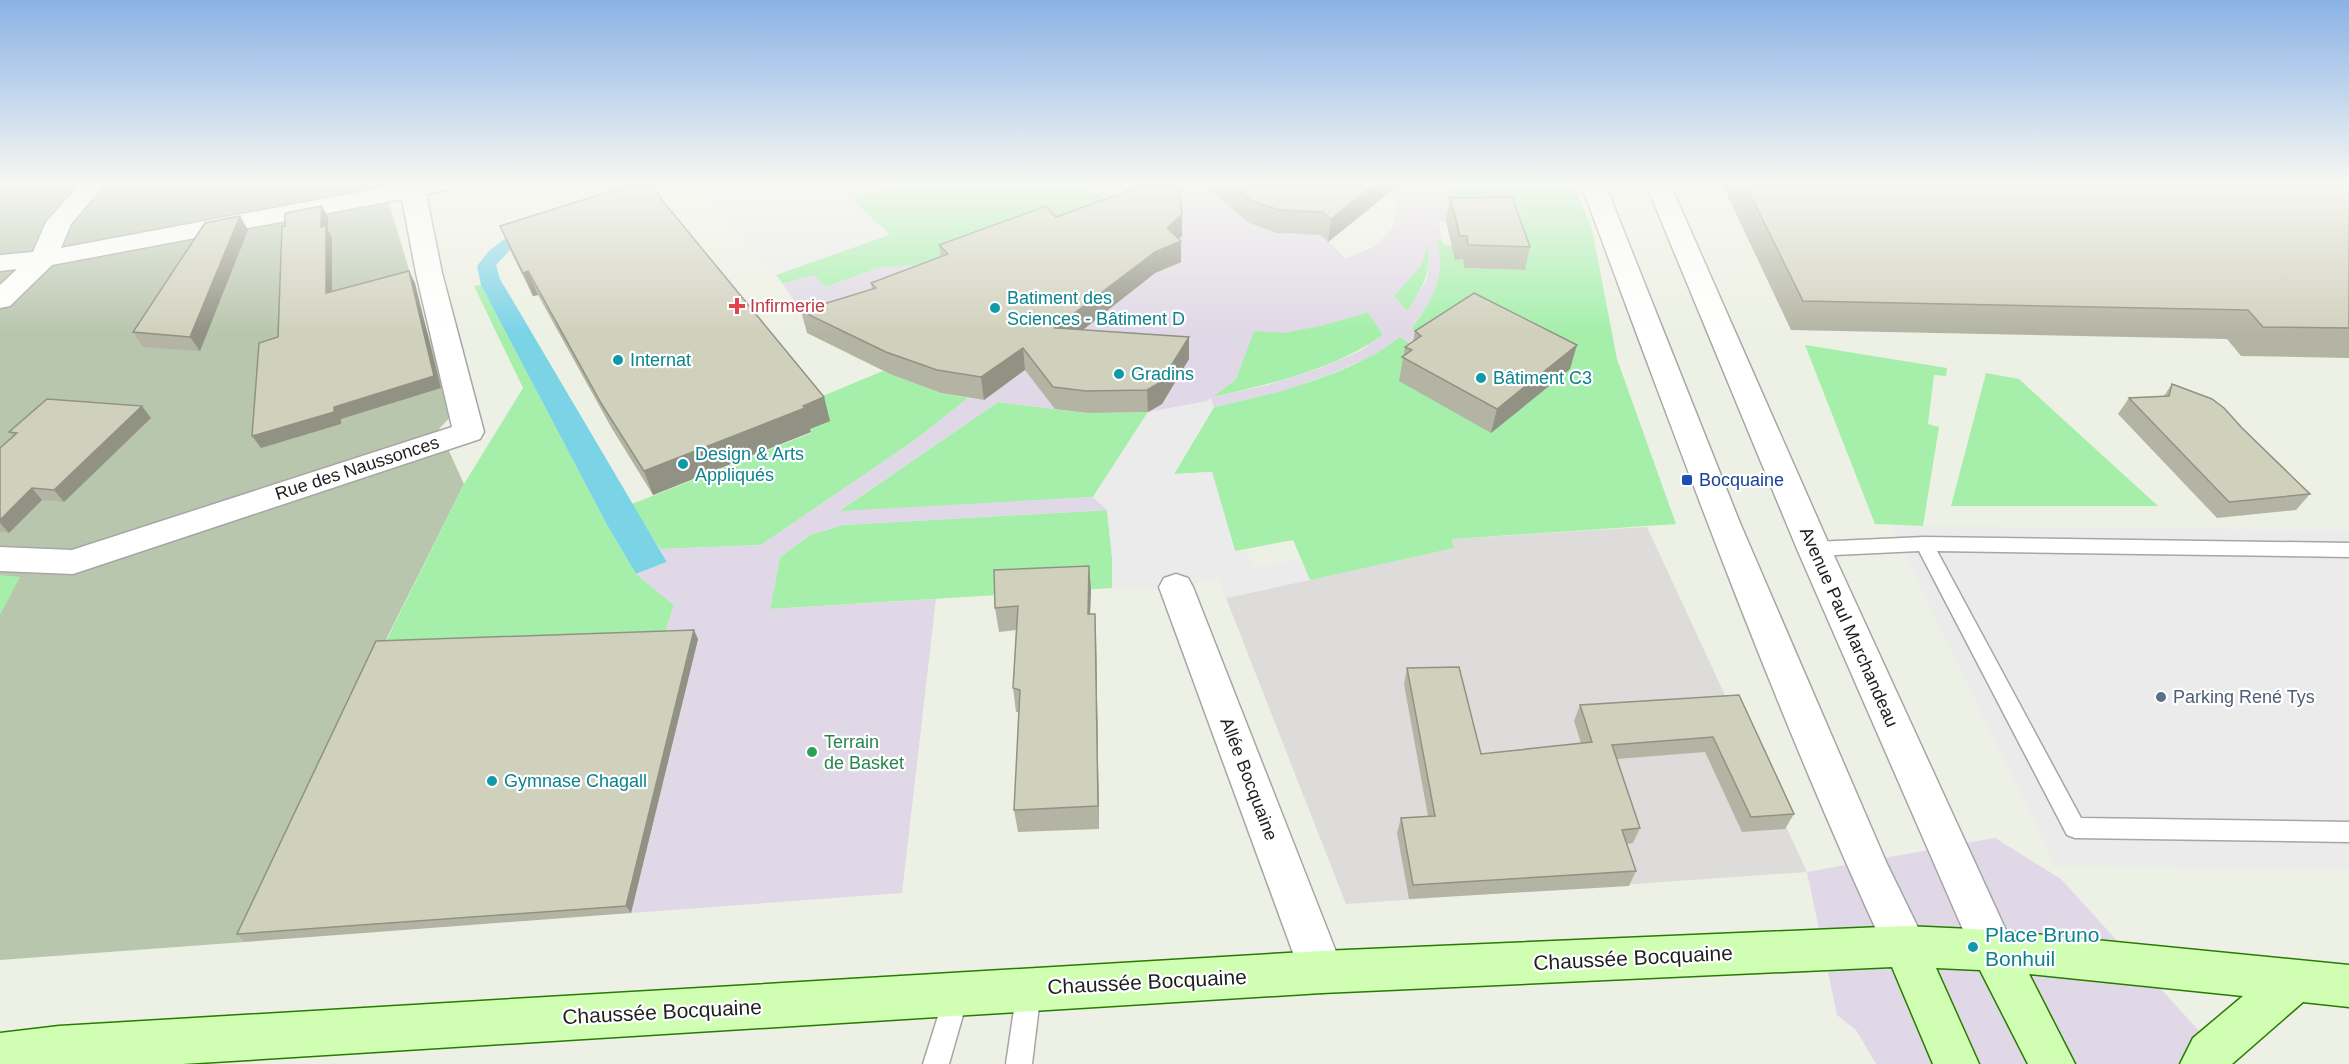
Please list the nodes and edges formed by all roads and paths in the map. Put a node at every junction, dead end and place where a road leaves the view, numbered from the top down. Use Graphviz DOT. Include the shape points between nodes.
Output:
graph roads {
  1 [pos="54,234"];
  2 [pos="175,234"];
  3 [pos="427,234"];
  4 [pos="1612,234"];
  5 [pos="1679,234"];
  6 [pos="43,259"];
  7 [pos="0,263"];
  8 [pos="0,300"];
  9 [pos="1924,544"];
  10 [pos="1814,549"];
  11 [pos="2349,550"];
  12 [pos="0,559"];
  13 [pos="1176,587"];
  14 [pos="2349,832"];
  15 [pos="1905,946"];
  16 [pos="1993,950"];
  17 [pos="1322,972"];
  18 [pos="2294,982"];
  19 [pos="2349,986"];
  20 [pos="1029,989"];
  21 [pos="957,994"];
  22 [pos="2349,1009"];
  23 [pos="0,1056"];
  24 [pos="936,1064"];
  25 [pos="1019,1064"];
  26 [pos="1956,1064"];
  27 [pos="2052,1064"];
  28 [pos="2203,1064"];
  1 -- 6 [label="street"];
  2 -- 6 [label="street"];
  3 -- 12 [label="street, Rue des Naussonces" via="429,273 469,432 73,562"];
  4 -- 15 [label="street" via="1724,524 1869,871"];
  5 -- 10 [label="street, Avenue Paul Marchandeau"];
  6 -- 7 [label="street"];
  6 -- 8 [label="street"];
  9 -- 10 [label="lane"];
  9 -- 11 [label="lane"];
  9 -- 14 [label="lane" via="2075,828"];
  10 -- 16 [label="street, Avenue Paul Marchandeau"];
  13 -- 17 [label="street, Allée Bocquaine"];
  15 -- 16 [label="main road, Chaussée Bocquaine"];
  15 -- 17 [label="main road, Chaussée Bocquaine"];
  15 -- 26 [label="main road"];
  16 -- 18 [label="main road, Chaussée Bocquaine"];
  16 -- 27 [label="main road, Avenue Paul Marchandeau"];
  17 -- 20 [label="main road, Chaussée Bocquaine"];
  18 -- 19 [label="main road, Chaussée Bocquaine"];
  18 -- 22 [label="main road, Chaussée Bocquaine"];
  18 -- 28 [label="main road" via="2209,1054"];
  20 -- 21 [label="main road, Chaussée Bocquaine"];
  20 -- 25 [label="lane"];
  21 -- 23 [label="main road, Chaussée Bocquaine" via="59,1049"];
  21 -- 24 [label="lane"];
}
